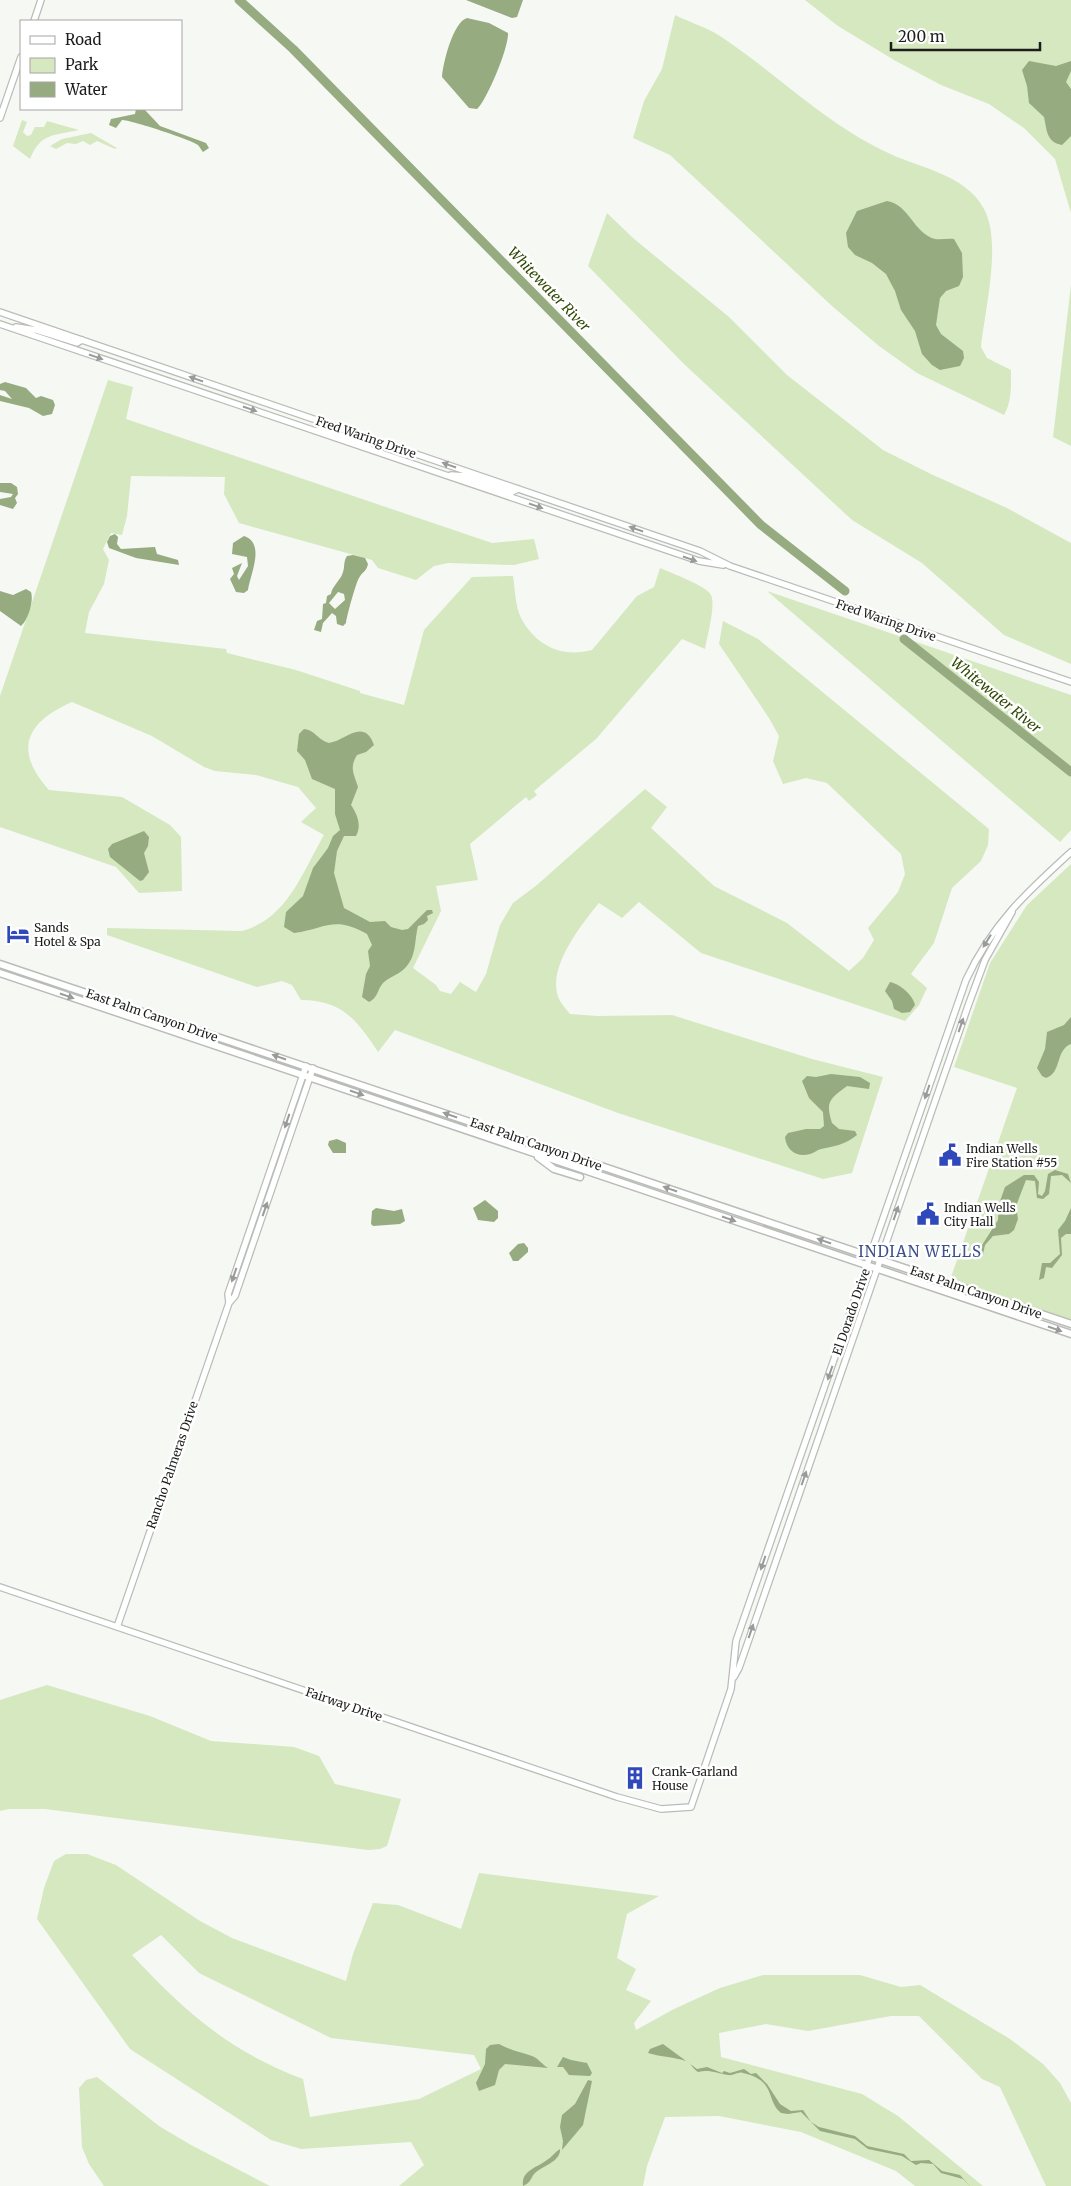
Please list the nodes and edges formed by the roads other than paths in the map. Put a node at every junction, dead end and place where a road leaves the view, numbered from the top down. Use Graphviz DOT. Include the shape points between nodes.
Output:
graph roads {
  1 [pos="41,0"];
  2 [pos="34,20"];
  3 [pos="20,60"];
  4 [pos="0,118"];
  5 [pos="0,312"];
  6 [pos="2,325"];
  7 [pos="82,340"];
  8 [pos="305,427"];
  9 [pos="375,440"];
  10 [pos="444,475"];
  11 [pos="518,489"];
  12 [pos="730,566"];
  13 [pos="1071,682"];
  14 [pos="1071,852"];
  15 [pos="1017,904"];
  16 [pos="0,964"];
  17 [pos="0,973"];
  18 [pos="306,1066"];
  19 [pos="313,1068"];
  20 [pos="303,1075"];
  21 [pos="310,1078"];
  22 [pos="910,1141"];
  23 [pos="920,1144"];
  24 [pos="531,1152"];
  25 [pos="898,1175"];
  26 [pos="580,1178"];
  27 [pos="908,1178"];
  28 [pos="870,1256"];
  29 [pos="880,1260"];
  30 [pos="867,1265"];
  31 [pos="876,1268"];
  32 [pos="229,1303"];
  33 [pos="1071,1324"];
  34 [pos="1071,1334"];
  35 [pos="0,1587"];
  36 [pos="117,1627"];
  37 [pos="734,1677"];
  38 [pos="691,1807"];
  1 -- 2 [label="main road"];
  3 -- 4 [label="main road"];
  5 -- 7 [label="main road, Fred Waring Drive"];
  6 -- 7 [label="main road" via="36,330 77,343"];
  6 -- 8 [label="main road, Fred Waring Drive, one-way"];
  9 -- 7 [label="main road, Fred Waring Drive, one-way"];
  8 -- 9 [label="main road" via="333,431 370,444"];
  8 -- 10 [label="main road, Fred Waring Drive"];
  11 -- 9 [label="main road, Fred Waring Drive, one-way"];
  10 -- 11 [label="main road" via="466,476 512,492"];
  10 -- 12 [label="main road, Fred Waring Drive, one-way" via="699,562"];
  12 -- 11 [label="main road, Fred Waring Drive, one-way" via="700,551"];
  12 -- 13 [label="main road, Fred Waring Drive"];
  14 -- 15 [label="main road, El Dorado Drive"];
  15 -- 22 [label="main road, El Dorado Drive, one-way" via="1000,920 972,968"];
  23 -- 15 [label="main road, El Dorado Drive, one-way" via="977,980"];
  18 -- 16 [label="main road, East Palm Canyon Drive, one-way"];
  17 -- 20 [label="main road, East Palm Canyon Drive, one-way"];
  18 -- 19 [label="main road, East Palm Canyon Drive"];
  18 -- 20 [label="main road, Rancho Palmeras Drive"];
  19 -- 21 [label="main road, Rancho Palmeras Drive"];
  28 -- 19 [label="main road, East Palm Canyon Drive, one-way"];
  20 -- 21 [label="main road, East Palm Canyon Drive"];
  20 -- 32 [label="main road, Rancho Palmeras Drive, one-way" via="228,1294"];
  21 -- 24 [label="main road, East Palm Canyon Drive, one-way"];
  32 -- 21 [label="main road, Rancho Palmeras Drive, one-way" via="235,1296"];
  22 -- 23 [label="main road"];
  22 -- 25 [label="main road, El Dorado Drive"];
  23 -- 27 [label="main road, El Dorado Drive"];
  24 -- 26 [label="main road" via="554,1169"];
  24 -- 30 [label="main road, East Palm Canyon Drive, one-way"];
  25 -- 27 [label="main road"];
  25 -- 28 [label="main road, El Dorado Drive"];
  29 -- 27 [label="main road, El Dorado Drive, one-way"];
  28 -- 29 [label="main road, East Palm Canyon Drive"];
  28 -- 30 [label="main road, El Dorado Drive"];
  29 -- 31 [label="main road, El Dorado Drive"];
  29 -- 33 [label="main road, East Palm Canyon Drive"];
  30 -- 31 [label="main road, East Palm Canyon Drive"];
  30 -- 37 [label="main road, El Dorado Drive, one-way" via="736,1641"];
  31 -- 34 [label="main road, East Palm Canyon Drive, one-way"];
  37 -- 31 [label="main road, El Dorado Drive, one-way"];
  32 -- 36 [label="main road, Rancho Palmeras Drive"];
  35 -- 36 [label="main road, Fairway Drive"];
  36 -- 38 [label="main road, Fairway Drive" via="617,1797 661,1809"];
  37 -- 38 [label="main road, El Dorado Drive"];
}
